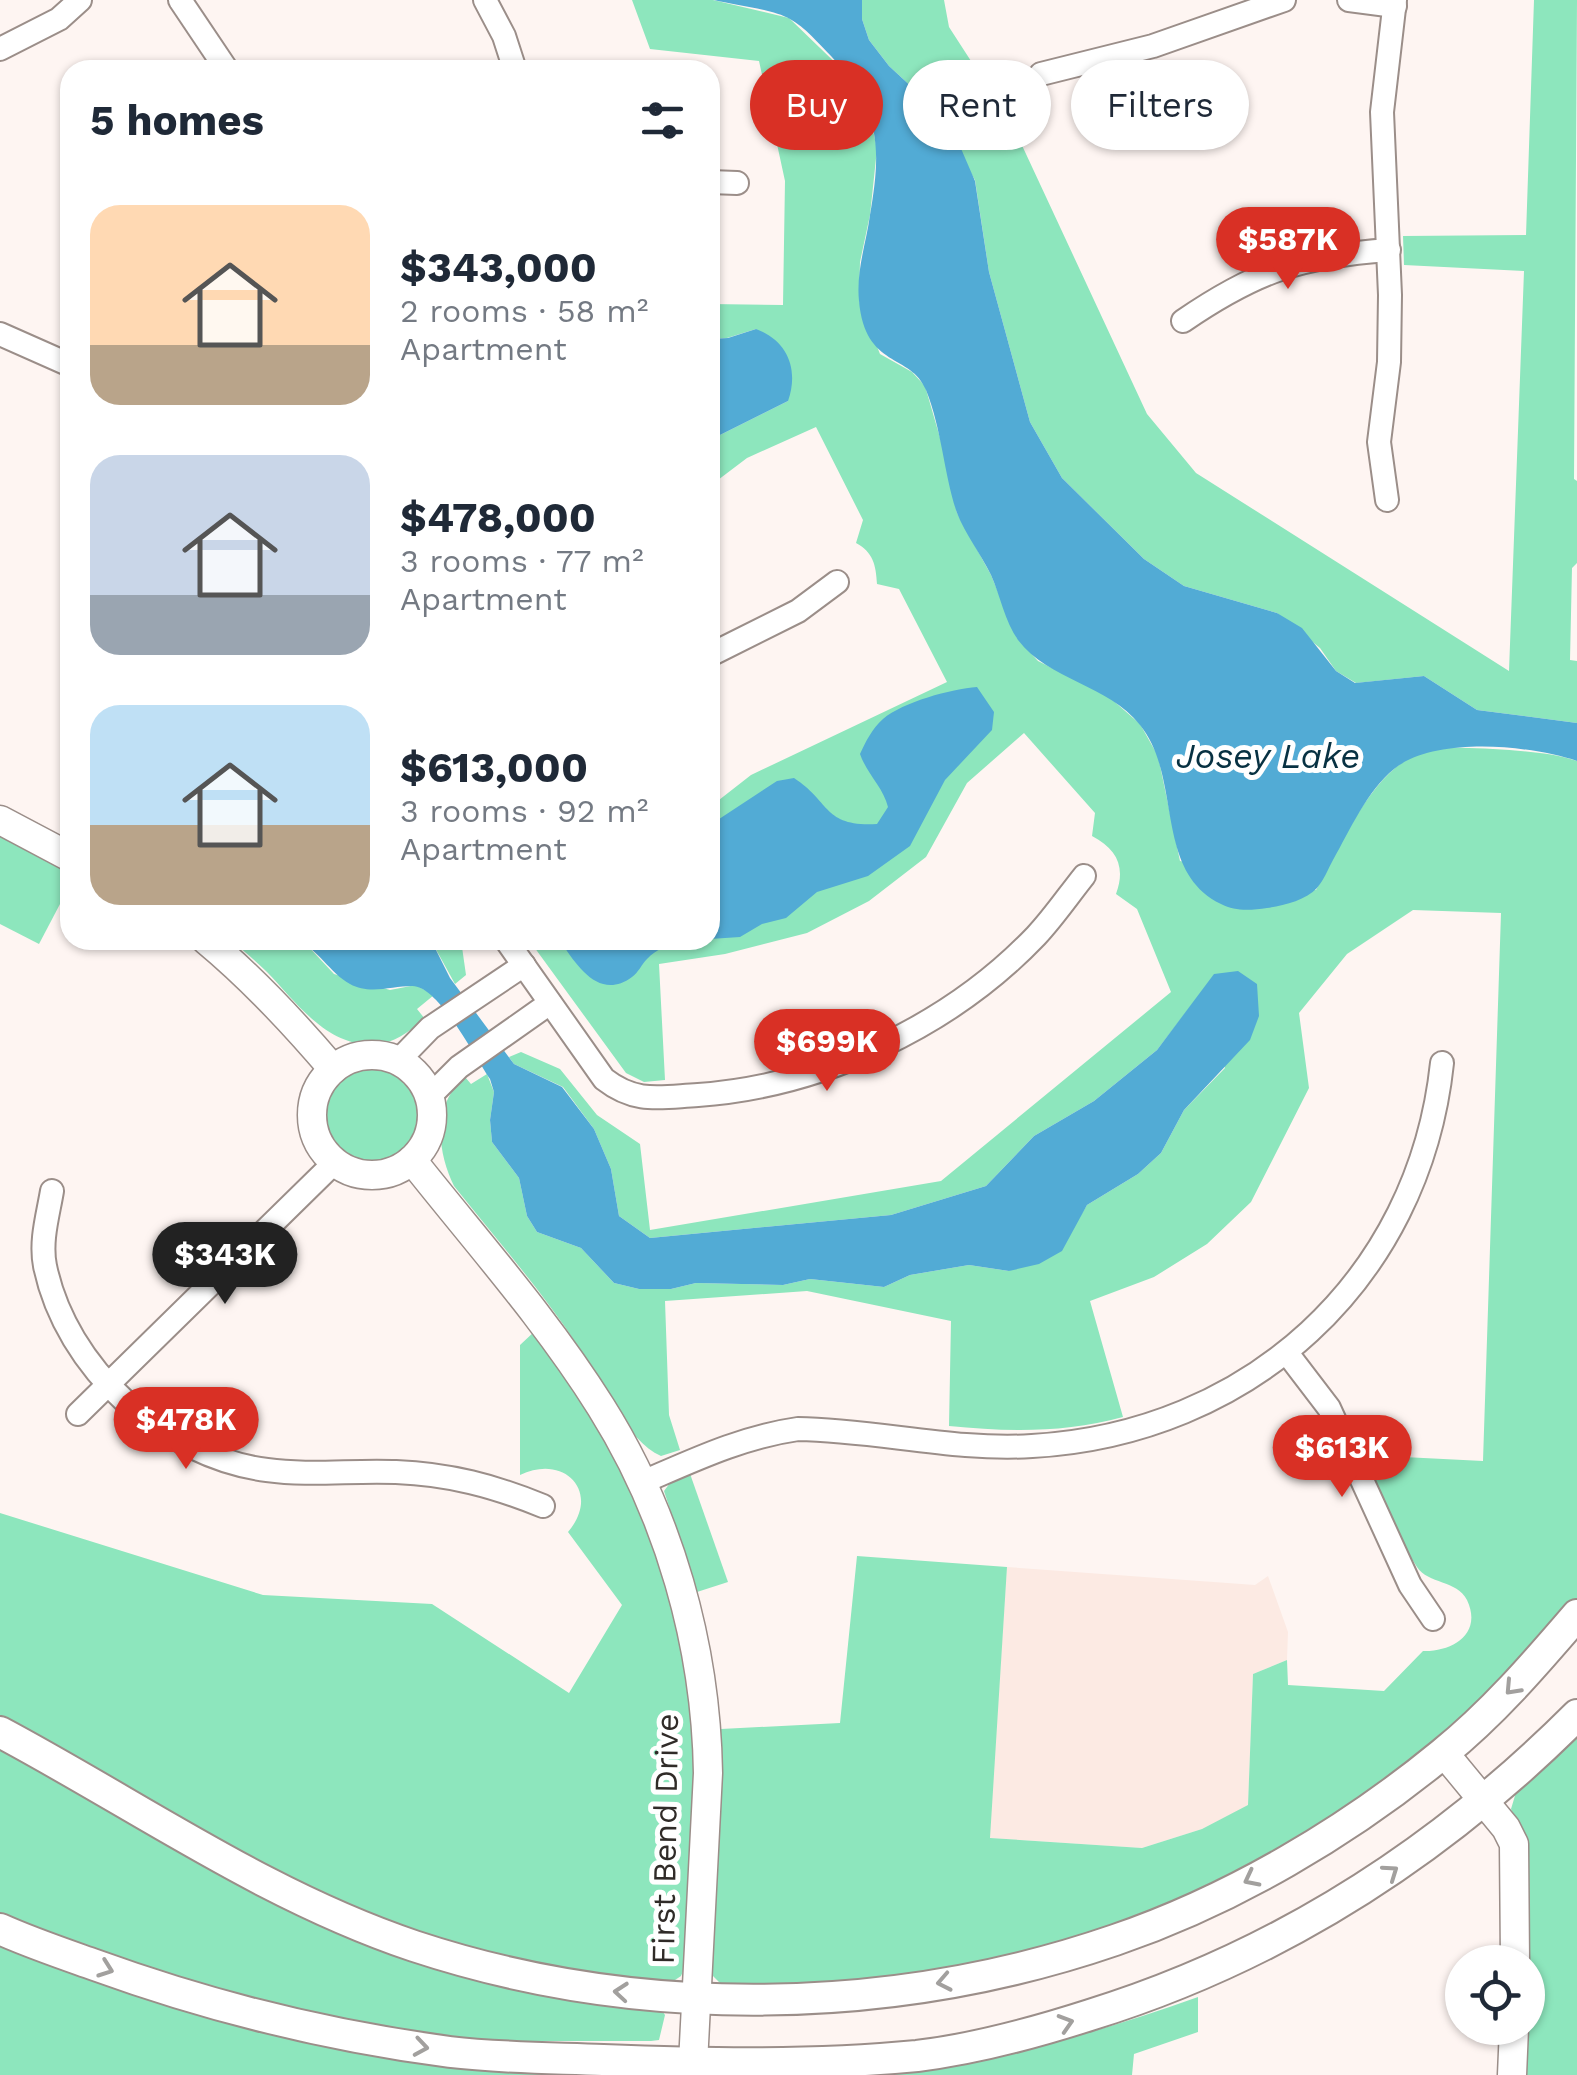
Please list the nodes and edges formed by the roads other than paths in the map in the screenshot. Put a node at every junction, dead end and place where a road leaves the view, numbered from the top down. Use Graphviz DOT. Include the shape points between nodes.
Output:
graph roads {
  1 [pos="80,0"];
  2 [pos="180,0"];
  3 [pos="485,0"];
  4 [pos="1284,0"];
  5 [pos="1350,0"];
  6 [pos="1395,3"];
  7 [pos="0,49"];
  8 [pos="222,60"];
  9 [pos="512,60"];
  10 [pos="1051,71"];
  11 [pos="720,182"];
  12 [pos="737,183"];
  13 [pos="1389,250"];
  14 [pos="1183,321"];
  15 [pos="0,334"];
  16 [pos="60,361"];
  17 [pos="1387,500"];
  18 [pos="837,582"];
  19 [pos="720,650"];
  20 [pos="0,820"];
  21 [pos="60,852"];
  22 [pos="1084,876"];
  23 [pos="217,950"];
  24 [pos="513,950"];
  25 [pos="524,965"];
  26 [pos="550,1003"];
  27 [pos="399,1060"];
  28 [pos="1442,1063"];
  29 [pos="333,1069"];
  30 [pos="430,1096"];
  31 [pos="412,1160"];
  32 [pos="335,1162"];
  33 [pos="52,1190"];
  34 [pos="1288,1353"];
  35 [pos="108,1385"];
  36 [pos="78,1414"];
  37 [pos="643,1482"];
  38 [pos="543,1506"];
  39 [pos="1577,1616"];
  40 [pos="1433,1619"];
  41 [pos="1577,1715"];
  42 [pos="0,1732"];
  43 [pos="1444,1753"];
  44 [pos="1484,1802"];
  45 [pos="0,1929"];
  46 [pos="1515,1945"];
  47 [pos="696,1999"];
  48 [pos="1513,2045"];
  49 [pos="693,2063"];
  50 [pos="1512,2075"];
  1 -- 7 [label="street" via="59,19"];
  2 -- 8 [label="street"];
  3 -- 9 [label="street"];
  4 -- 10 [label="street" via="1153,46"];
  5 -- 6 [label="street"];
  6 -- 13 [label="street" via="1382,112"];
  11 -- 12 [label="street"];
  13 -- 14 [label="street" via="1332,254 1276,268 1227,290"];
  13 -- 17 [label="street" via="1389,362 1379,442"];
  15 -- 16 [label="street"];
  18 -- 19 [label="street" via="798,611"];
  20 -- 21 [label="street"];
  22 -- 26 [label="street" via="991,978 927,1023 786,1080 726,1093 622,1093 604,1080"];
  23 -- 29 [label="street" via="270,997"];
  24 -- 25 [label="street"];
  25 -- 26 [label="street"];
  25 -- 27 [label="street" via="430,1028"];
  26 -- 30 [label="street" via="459,1067"];
  27 -- 29 [label="street" via="365,1054"];
  27 -- 30 [label="street"];
  28 -- 34 [label="street" via="1428,1140 1398,1215 1368,1264"];
  29 -- 32 [label="street" via="314,1098 312,1122"];
  30 -- 31 [label="street" via="430,1131"];
  31 -- 32 [label="street" via="381,1175"];
  31 -- 37 [label="street, First Bend Drive" via="564,1351"];
  32 -- 35 [label="street"];
  33 -- 35 [label="street" via="45,1264 74,1337"];
  34 -- 37 [label="street" via="1185,1414 1081,1441 997,1446 798,1430 723,1446"];
  34 -- 40 [label="street" via="1329,1408 1410,1585"];
  35 -- 36 [label="street"];
  35 -- 38 [label="street" via="216,1458 264,1470 462,1478"];
  37 -- 47 [label="street, First Bend Drive" via="684,1602 707,1730"];
  39 -- 43 [label="main road, one-way"];
  41 -- 44 [label="main road"];
  47 -- 42 [label="main road, one-way" via="592,1990 414,1946 240,1871"];
  43 -- 44 [label="street"];
  43 -- 47 [label="main road, one-way" via="1288,1860 1116,1940 912,1988"];
  44 -- 46 [label="street" via="1514,1844"];
  49 -- 44 [label="main road, one-way" via="921,2055 1028,2035 1132,2002 1318,1918"];
  45 -- 49 [label="main road, one-way" via="254,2016 350,2036 454,2052"];
  47 -- 49 [label="street, First Bend Drive"];
  48 -- 50 [label="street"];
}
